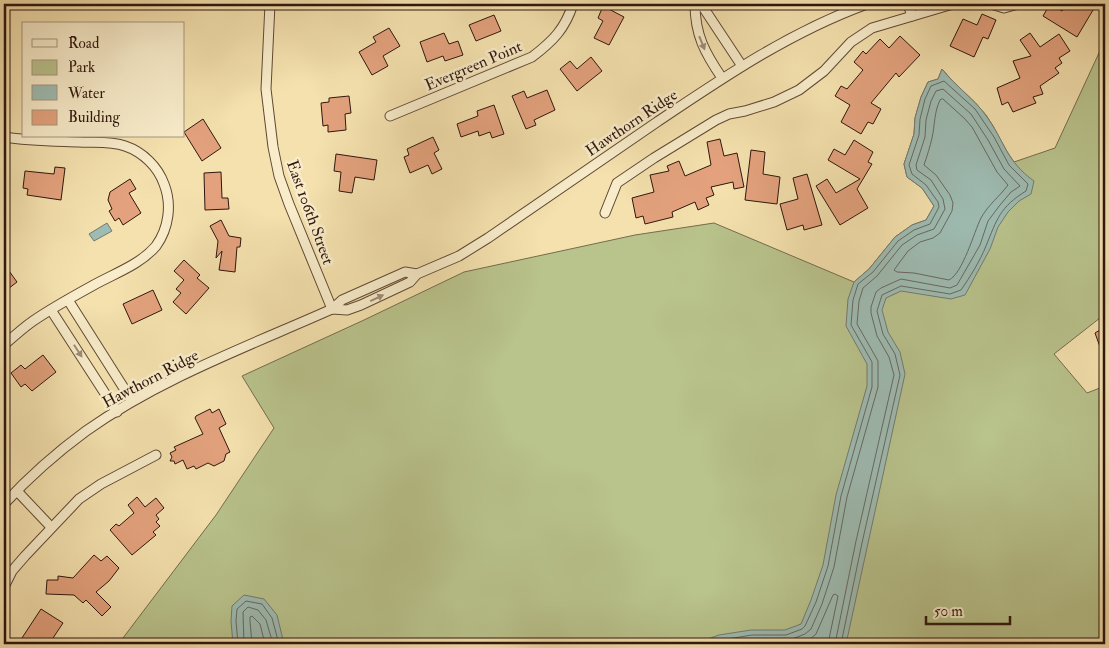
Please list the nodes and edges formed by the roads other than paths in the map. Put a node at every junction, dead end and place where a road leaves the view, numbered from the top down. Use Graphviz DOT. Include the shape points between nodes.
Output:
graph roads {
  1 [pos="270,4"];
  2 [pos="573,4"];
  3 [pos="695,4"];
  4 [pos="701,4"];
  5 [pos="867,4"];
  6 [pos="908,4"];
  7 [pos="953,4"];
  8 [pos="991,4"];
  9 [pos="1018,4"];
  10 [pos="939,6"];
  11 [pos="912,16"];
  12 [pos="742,66"];
  13 [pos="722,78"];
  14 [pos="390,116"];
  15 [pos="4,137"];
  16 [pos="605,213"];
  17 [pos="68,300"];
  18 [pos="332,309"];
  19 [pos="51,310"];
  20 [pos="4,345"];
  21 [pos="132,402"];
  22 [pos="117,412"];
  23 [pos="156,456"];
  24 [pos="16,491"];
  25 [pos="4,504"];
  26 [pos="51,527"];
  27 [pos="4,587"];
  1 -- 18 [label="street, East 106th Street" via="266,89 273,147 289,204"];
  2 -- 14 [label="street, Evergreen Point" via="564,26 551,42 532,56"];
  3 -- 13 [label="street, one-way" via="699,38"];
  4 -- 12 [label="street"];
  5 -- 12 [label="street, Hawthorn Ridge" via="799,33"];
  6 -- 11 [label="street"];
  7 -- 10 [label="street"];
  8 -- 9 [label="street" via="1004,8"];
  10 -- 11 [label="street"];
  11 -- 16 [label="street" via="862,33 824,71 799,90 766,105 729,114 654,158 617,183"];
  12 -- 13 [label="street, Hawthorn Ridge"];
  13 -- 18 [label="street, Hawthorn Ridge" via="459,256 417,274 405,272 342,300"];
  15 -- 17 [label="street" via="124,146 148,159 162,179 168,213 156,246 131,266"];
  17 -- 19 [label="street"];
  17 -- 21 [label="street"];
  18 -- 21 [label="street, Hawthorn Ridge" via="186,373"];
  19 -- 20 [label="street"];
  19 -- 22 [label="street, one-way"];
  21 -- 22 [label="street, Hawthorn Ridge"];
  22 -- 24 [label="street, Hawthorn Ridge" via="66,446"];
  23 -- 26 [label="street" via="101,484"];
  24 -- 25 [label="street, Hawthorn Ridge"];
  24 -- 26 [label="street"];
  26 -- 27 [label="street" via="12,571"];
}
